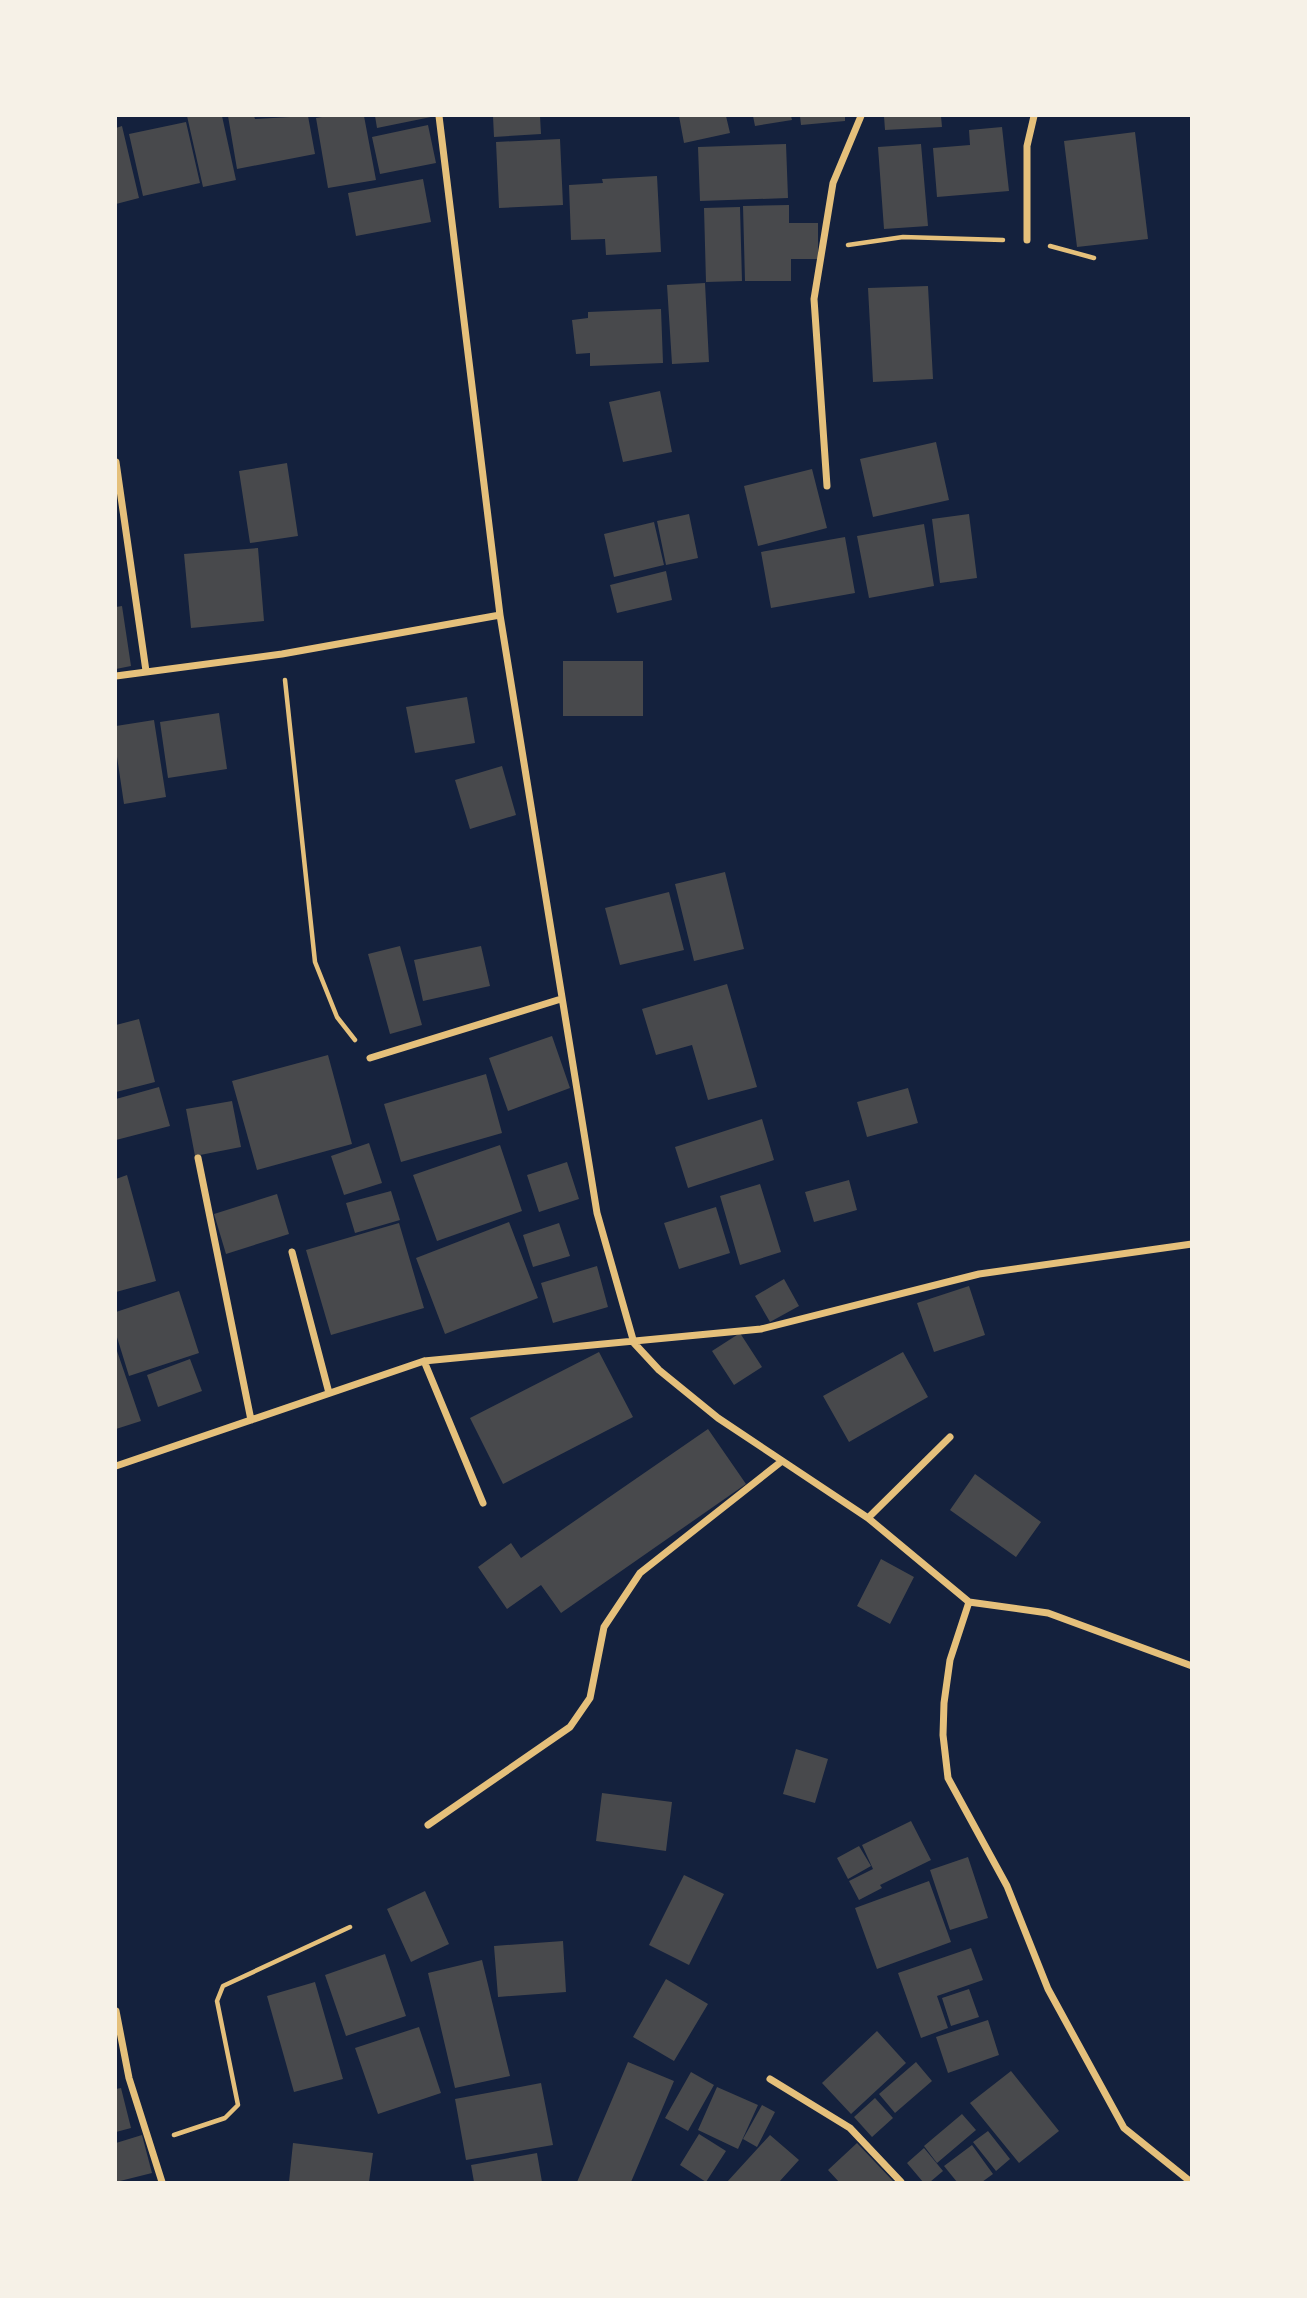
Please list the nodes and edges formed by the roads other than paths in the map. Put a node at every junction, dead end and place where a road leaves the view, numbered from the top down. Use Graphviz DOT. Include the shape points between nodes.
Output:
graph roads {
  1 [pos="439,116"];
  2 [pos="861,116"];
  3 [pos="1034,116"];
  4 [pos="1027,240"];
  5 [pos="116,462"];
  6 [pos="827,486"];
  7 [pos="500,615"];
  8 [pos="146,671"];
  9 [pos="116,676"];
  10 [pos="561,999"];
  11 [pos="370,1058"];
  12 [pos="198,1158"];
  13 [pos="1192,1244"];
  14 [pos="292,1252"];
  15 [pos="634,1343"];
  16 [pos="424,1361"];
  17 [pos="329,1393"];
  18 [pos="251,1420"];
  19 [pos="950,1437"];
  20 [pos="782,1461"];
  21 [pos="116,1466"];
  22 [pos="483,1503"];
  23 [pos="867,1518"];
  24 [pos="969,1602"];
  25 [pos="1192,1666"];
  26 [pos="428,1825"];
  27 [pos="116,2011"];
  28 [pos="770,2079"];
  29 [pos="162,2182"];
  30 [pos="901,2182"];
  31 [pos="1191,2182"];
  1 -- 7 [label="street"];
  2 -- 6 [label="street" via="834,183 814,299"];
  3 -- 4 [label="street" via="1027,146"];
  5 -- 8 [label="street"];
  7 -- 8 [label="street" via="282,654"];
  7 -- 10 [label="street"];
  8 -- 9 [label="street"];
  10 -- 11 [label="street"];
  10 -- 15 [label="street" via="597,1213"];
  12 -- 18 [label="street"];
  13 -- 15 [label="street" via="979,1274 761,1329"];
  14 -- 17 [label="street"];
  15 -- 16 [label="street"];
  15 -- 20 [label="street" via="718,1418"];
  16 -- 17 [label="street"];
  16 -- 22 [label="street"];
  17 -- 18 [label="street"];
  18 -- 21 [label="street"];
  19 -- 23 [label="street"];
  20 -- 23 [label="street"];
  20 -- 26 [label="street" via="640,1573 604,1627 590,1698 570,1727"];
  23 -- 24 [label="street"];
  24 -- 25 [label="street" via="1048,1613"];
  24 -- 31 [label="street" via="950,1660 944,1703 948,1779 1007,1886 1048,1989 1124,2128"];
  27 -- 29 [label="street" via="130,2078"];
  28 -- 30 [label="street" via="850,2128"];
}
